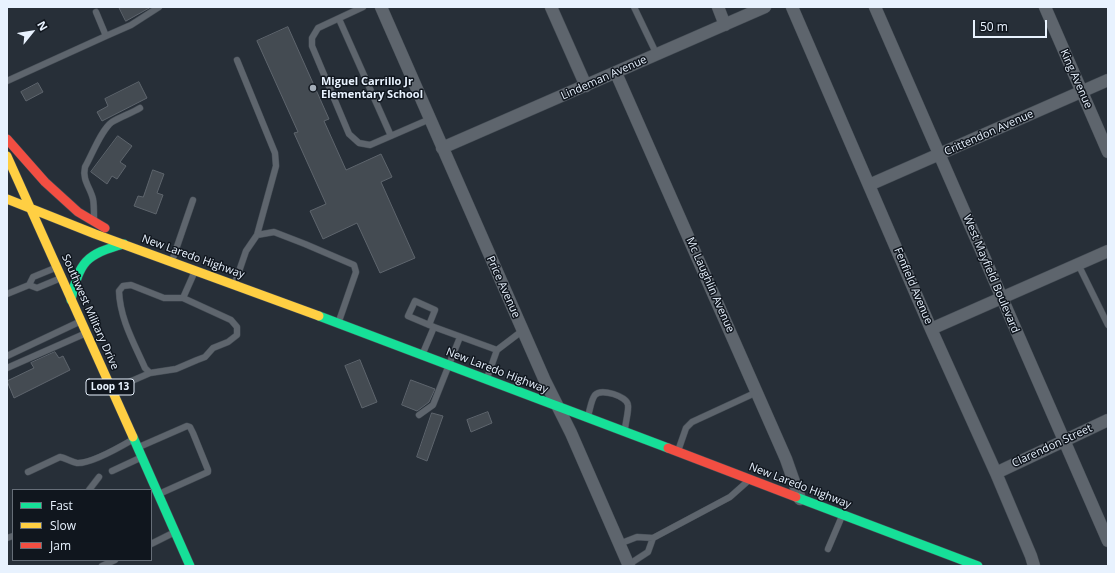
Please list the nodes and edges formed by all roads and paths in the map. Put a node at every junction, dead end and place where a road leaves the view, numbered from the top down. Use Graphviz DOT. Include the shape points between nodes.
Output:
graph roads {
  1 [pos="160,7"];
  2 [pos="363,7"];
  3 [pos="381,7"];
  4 [pos="551,7"];
  5 [pos="634,7"];
  6 [pos="718,7"];
  7 [pos="765,7"];
  8 [pos="792,7"];
  9 [pos="875,7"];
  10 [pos="1045,7"];
  11 [pos="96,12"];
  12 [pos="339,19"];
  13 [pos="725,24"];
  14 [pos="106,36"];
  15 [pos="657,55"];
  16 [pos="237,60"];
  17 [pos="616,73"];
  18 [pos="1108,80"];
  19 [pos="7,81"];
  20 [pos="586,86"];
  21 [pos="1082,92"];
  22 [pos="140,108"];
  23 [pos="430,119"];
  24 [pos="391,136"];
  25 [pos="7,139"];
  26 [pos="442,148"];
  27 [pos="1108,152"];
  28 [pos="939,155"];
  29 [pos="7,156"];
  30 [pos="869,186"];
  31 [pos="7,199"];
  32 [pos="193,200"];
  33 [pos="30,208"];
  34 [pos="94,222"];
  35 [pos="95,234"];
  36 [pos="257,235"];
  37 [pos="124,244"];
  38 [pos="1108,251"];
  39 [pos="153,255"];
  40 [pos="172,261"];
  41 [pos="1078,264"];
  42 [pos="56,267"];
  43 [pos="195,270"];
  44 [pos="61,278"];
  45 [pos="29,285"];
  46 [pos="235,285"];
  47 [pos="7,293"];
  48 [pos="182,298"];
  49 [pos="1002,298"];
  50 [pos="71,300"];
  51 [pos="80,321"];
  52 [pos="338,323"];
  53 [pos="1108,325"];
  54 [pos="432,326"];
  55 [pos="931,329"];
  56 [pos="522,330"];
  57 [pos="86,333"];
  58 [pos="460,337"];
  59 [pos="497,350"];
  60 [pos="422,355"];
  61 [pos="7,356"];
  62 [pos="448,365"];
  63 [pos="7,368"];
  64 [pos="150,373"];
  65 [pos="486,380"];
  66 [pos="111,390"];
  67 [pos="757,392"];
  68 [pos="558,407"];
  69 [pos="419,415"];
  70 [pos="587,418"];
  71 [pos="1108,420"];
  72 [pos="624,432"];
  73 [pos="1063,440"];
  74 [pos="135,444"];
  75 [pos="678,452"];
  76 [pos="141,457"];
  77 [pos="112,471"];
  78 [pos="28,472"];
  79 [pos="996,473"];
  80 [pos="99,478"];
  81 [pos="749,479"];
  82 [pos="90,489"];
  83 [pos="157,497"];
  84 [pos="800,499"];
  85 [pos="842,515"];
  86 [pos="175,533"];
  87 [pos="653,538"];
  88 [pos="1108,541"];
  89 [pos="152,544"];
  90 [pos="619,544"];
  91 [pos="828,549"];
  92 [pos="113,561"];
  93 [pos="188,565"];
  94 [pos="629,565"];
  95 [pos="102,566"];
  96 [pos="978,566"];
  97 [pos="1034,566"];
  1 -- 14 [label="lane" via="131,26"];
  2 -- 12 [label="lane"];
  3 -- 23 [label="street, Price Avenue"];
  4 -- 20 [label="street"];
  5 -- 15 [label="lane"];
  6 -- 13 [label="street"];
  7 -- 13 [label="street, Lindeman Avenue"];
  8 -- 30 [label="street, Fenfield Avenue"];
  9 -- 28 [label="street, West Mayfield Boulevard"];
  10 -- 21 [label="street, King Avenue"];
  11 -- 14 [label="lane"];
  12 -- 24 [label="lane"];
  12 -- 24 [label="lane" via="318,28 312,38 312,46 349,134 359,143 370,145"];
  13 -- 15 [label="street, Lindeman Avenue"];
  14 -- 19 [label="lane"];
  15 -- 17 [label="street, Lindeman Avenue"];
  16 -- 36 [label="lane" via="275,153 276,166"];
  17 -- 20 [label="street, Lindeman Avenue"];
  17 -- 67 [label="street, Mc Laughlin Avenue"];
  18 -- 21 [label="street, Crittendon Avenue"];
  20 -- 26 [label="street, Lindeman Avenue"];
  21 -- 27 [label="street, King Avenue"];
  21 -- 28 [label="street, Crittendon Avenue"];
  22 -- 34 [label="lane" via="112,122 103,132 85,167 85,180 93,200"];
  23 -- 24 [label="lane"];
  23 -- 26 [label="street, Price Avenue"];
  25 -- 34 [label="main road" via="45,182 78,212"];
  26 -- 56 [label="street, Price Avenue"];
  28 -- 30 [label="street, Crittendon Avenue"];
  28 -- 49 [label="street, West Mayfield Boulevard"];
  29 -- 33 [label="main road, Southwest Military Drive / Loop 13"];
  30 -- 55 [label="street, Fenfield Avenue"];
  31 -- 33 [label="main road, New Laredo Highway"];
  32 -- 40 [label="lane"];
  33 -- 35 [label="main road, New Laredo Highway"];
  33 -- 42 [label="main road, Southwest Military Drive / Loop 13"];
  34 -- 35 [label="lane"];
  34 -- 39 [label="main road"];
  35 -- 37 [label="main road, New Laredo Highway"];
  36 -- 46 [label="lane" via="246,251"];
  36 -- 52 [label="lane" via="274,232 354,265 356,272"];
  37 -- 39 [label="main road, New Laredo Highway"];
  37 -- 50 [label="main road" via="89,258 78,272"];
  38 -- 41 [label="street"];
  39 -- 40 [label="main road, New Laredo Highway"];
  40 -- 43 [label="main road, New Laredo Highway"];
  41 -- 49 [label="street"];
  41 -- 53 [label="lane"];
  42 -- 44 [label="main road, Southwest Military Drive / Loop 13"];
  42 -- 45 [label="lane" via="33,277"];
  43 -- 46 [label="main road, New Laredo Highway"];
  43 -- 48 [label="lane"];
  44 -- 45 [label="lane" via="38,288"];
  44 -- 50 [label="main road, Southwest Military Drive / Loop 13"];
  45 -- 47 [label="lane"];
  46 -- 52 [label="main road, New Laredo Highway"];
  48 -- 64 [label="lane" via="164,298 131,285 123,286 119,291 122,317 145,368"];
  48 -- 64 [label="lane" via="231,320 237,327 237,335 213,348 205,357 176,369"];
  49 -- 55 [label="street"];
  49 -- 73 [label="street, West Mayfield Boulevard"];
  50 -- 51 [label="main road, Southwest Military Drive / Loop 13"];
  51 -- 57 [label="main road, Southwest Military Drive / Loop 13"];
  51 -- 61 [label="lane"];
  52 -- 60 [label="main road, New Laredo Highway"];
  54 -- 54 [label="lane" via="408,316 415,301 436,310"];
  54 -- 58 [label="lane"];
  54 -- 60 [label="lane"];
  55 -- 79 [label="street, Fenfield Avenue"];
  56 -- 59 [label="lane"];
  56 -- 68 [label="street, Price Avenue"];
  57 -- 63 [label="lane"];
  57 -- 66 [label="main road, Southwest Military Drive / Loop 13"];
  58 -- 59 [label="lane"];
  58 -- 62 [label="lane"];
  59 -- 65 [label="lane"];
  60 -- 62 [label="main road, New Laredo Highway"];
  62 -- 65 [label="main road, New Laredo Highway"];
  62 -- 69 [label="lane" via="433,406"];
  64 -- 66 [label="lane"];
  65 -- 68 [label="main road, New Laredo Highway"];
  66 -- 74 [label="main road, Southwest Military Drive / Loop 13"];
  67 -- 75 [label="lane" via="692,422 686,428"];
  67 -- 84 [label="street, Mc Laughlin Avenue"];
  68 -- 70 [label="main road, New Laredo Highway"];
  68 -- 90 [label="street, Price Avenue"];
  70 -- 72 [label="main road, New Laredo Highway"];
  70 -- 72 [label="lane" via="595,395 603,392 619,396 628,404"];
  71 -- 73 [label="street, Clarendon Street"];
  72 -- 75 [label="main road, New Laredo Highway"];
  73 -- 79 [label="street, Clarendon Street"];
  73 -- 88 [label="street, West Mayfield Boulevard"];
  74 -- 76 [label="main road, Southwest Military Drive / Loop 13"];
  74 -- 78 [label="lane" via="86,462 72,462 60,456"];
  74 -- 83 [label="lane" via="187,426 193,433 208,472"];
  75 -- 81 [label="main road, New Laredo Highway"];
  76 -- 77 [label="lane"];
  76 -- 83 [label="main road, Southwest Military Drive / Loop 13"];
  79 -- 97 [label="street, Fenfield Avenue"];
  80 -- 82 [label="lane"];
  81 -- 84 [label="main road, New Laredo Highway"];
  81 -- 87 [label="lane" via="730,497"];
  83 -- 86 [label="main road, Southwest Military Drive / Loop 13"];
  84 -- 85 [label="main road, New Laredo Highway"];
  85 -- 91 [label="lane"];
  85 -- 96 [label="main road, New Laredo Highway"];
  86 -- 89 [label="lane"];
  86 -- 93 [label="main road, Southwest Military Drive / Loop 13"];
  87 -- 90 [label="lane" via="637,537"];
  87 -- 94 [label="lane" via="648,552"];
  90 -- 94 [label="street, Price Avenue"];
  92 -- 95 [label="lane"];
}
